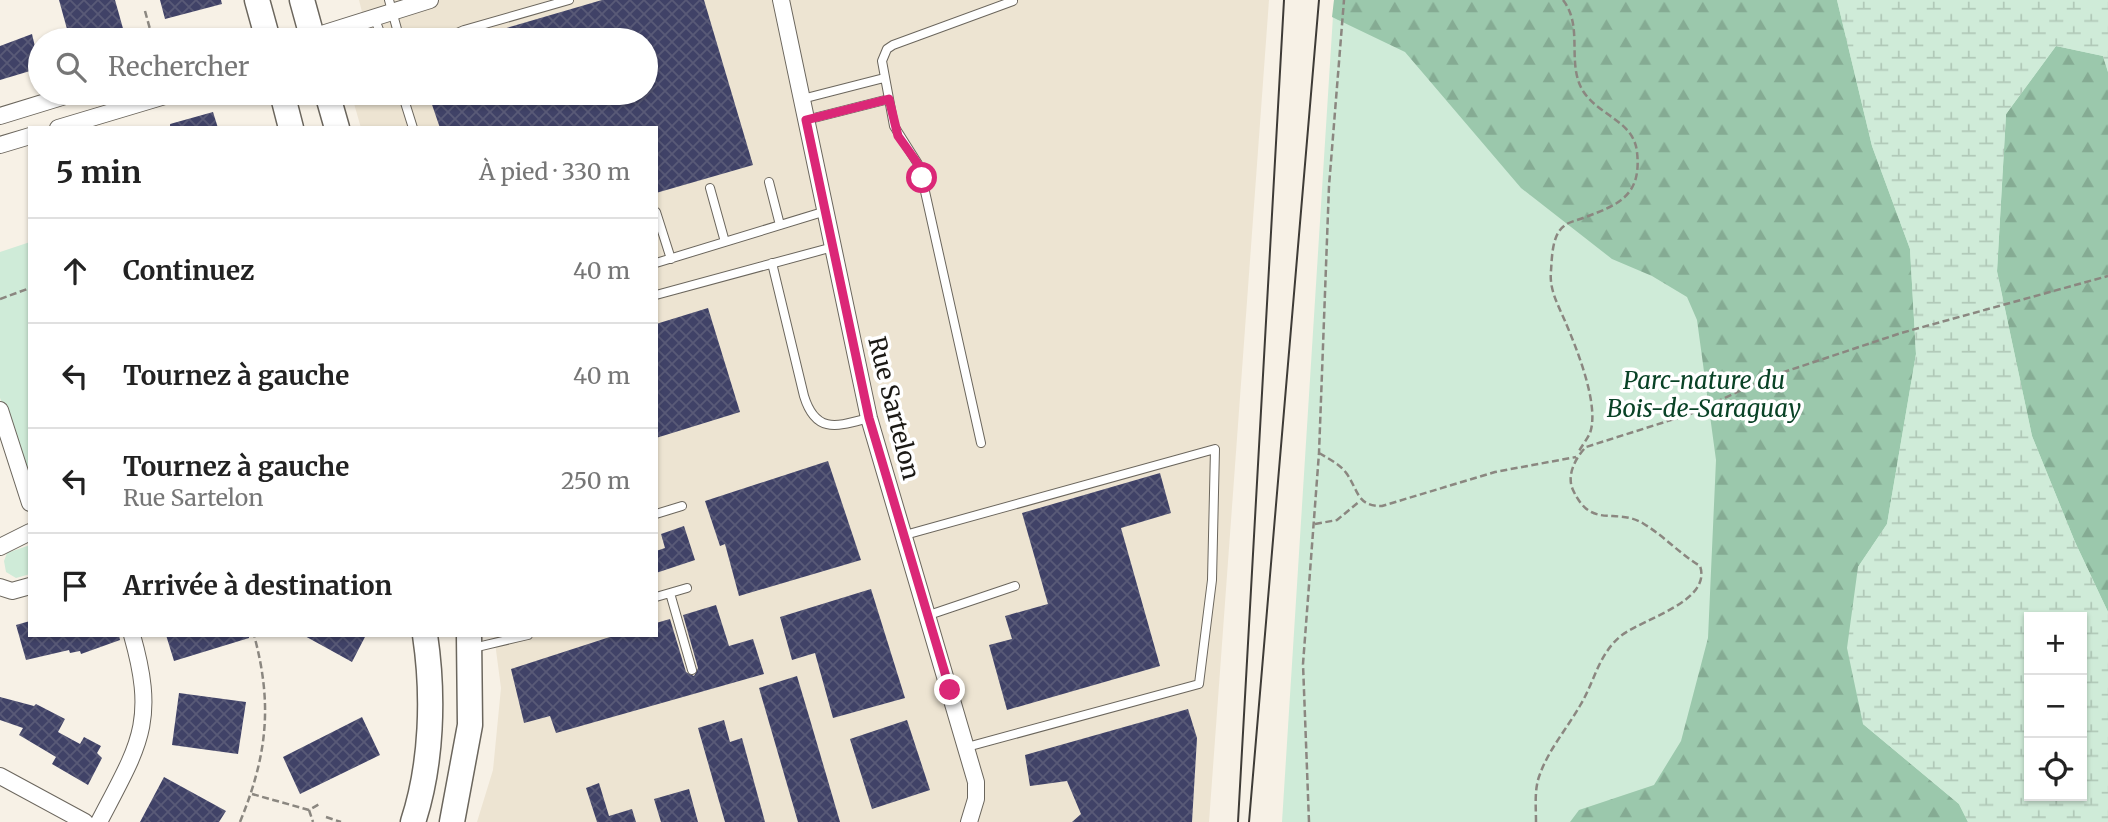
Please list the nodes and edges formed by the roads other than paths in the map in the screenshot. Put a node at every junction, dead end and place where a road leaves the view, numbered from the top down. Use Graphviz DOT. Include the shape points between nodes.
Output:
graph roads {
  1 [pos="257,0"];
  2 [pos="302,0"];
  3 [pos="430,0"];
  4 [pos="569,0"];
  5 [pos="781,0"];
  6 [pos="1013,1"];
  7 [pos="391,6"];
  8 [pos="374,17"];
  9 [pos="265,28"];
  10 [pos="308,28"];
  11 [pos="342,28"];
  12 [pos="378,28"];
  13 [pos="397,28"];
  14 [pos="471,28"];
  15 [pos="884,78"];
  16 [pos="802,99"];
  17 [pos="889,99"];
  18 [pos="36,105"];
  19 [pos="135,105"];
  20 [pos="285,105"];
  21 [pos="330,105"];
  22 [pos="406,105"];
  23 [pos="0,116"];
  24 [pos="806,120"];
  25 [pos="65,126"];
  26 [pos="290,126"];
  27 [pos="336,126"];
  28 [pos="412,126"];
  29 [pos="28,137"];
  30 [pos="0,145"];
  31 [pos="769,182"];
  32 [pos="710,188"];
  33 [pos="826,211"];
  34 [pos="658,218"];
  35 [pos="780,225"];
  36 [pos="725,242"];
  37 [pos="833,247"];
  38 [pos="671,258"];
  39 [pos="658,262"];
  40 [pos="772,262"];
  41 [pos="658,294"];
  42 [pos="0,410"];
  43 [pos="869,418"];
  44 [pos="981,443"];
  45 [pos="28,497"];
  46 [pos="682,506"];
  47 [pos="658,513"];
  48 [pos="28,533"];
  49 [pos="905,535"];
  50 [pos="0,547"];
  51 [pos="1015,586"];
  52 [pos="0,587"];
  53 [pos="28,587"];
  54 [pos="687,588"];
  55 [pos="670,593"];
  56 [pos="658,596"];
  57 [pos="929,615"];
  58 [pos="133,637"];
  59 [pos="425,637"];
  60 [pos="511,637"];
  61 [pos="469,642"];
  62 [pos="692,670"];
  63 [pos="967,747"];
  64 [pos="0,776"];
  65 [pos="85,822"];
  66 [pos="99,822"];
  67 [pos="413,822"];
  68 [pos="452,822"];
  69 [pos="969,822"];
  1 -- 9 [label="main road"];
  2 -- 10 [label="main road"];
  3 -- 7 [label="street"];
  4 -- 14 [label="lane"];
  5 -- 16 [label="street, Rue Sartelon"];
  6 -- 15 [label="lane" via="893,45 883,55"];
  7 -- 8 [label="street"];
  7 -- 13 [label="lane"];
  8 -- 11 [label="street"];
  8 -- 12 [label="lane"];
  15 -- 16 [label="lane"];
  15 -- 17 [label="lane"];
  16 -- 24 [label="street, Rue Sartelon"];
  17 -- 24 [label="lane"];
  17 -- 44 [label="lane" via="898,136 922,178"];
  18 -- 23 [label="street"];
  19 -- 25 [label="street"];
  20 -- 26 [label="main road"];
  21 -- 27 [label="main road"];
  22 -- 28 [label="lane"];
  24 -- 33 [label="street, Rue Sartelon"];
  29 -- 30 [label="street"];
  31 -- 35 [label="lane"];
  32 -- 36 [label="lane"];
  33 -- 35 [label="lane"];
  33 -- 37 [label="street, Rue Sartelon"];
  34 -- 38 [label="lane"];
  35 -- 36 [label="lane"];
  36 -- 38 [label="lane"];
  37 -- 40 [label="lane"];
  37 -- 43 [label="street, Rue Sartelon"];
  38 -- 39 [label="lane"];
  40 -- 41 [label="lane"];
  40 -- 43 [label="lane" via="812,414 834,426"];
  42 -- 45 [label="street"];
  43 -- 49 [label="street, Rue Sartelon"];
  46 -- 47 [label="lane"];
  48 -- 50 [label="street"];
  49 -- 57 [label="street, Rue Sartelon"];
  49 -- 63 [label="lane" via="1215,449 1213,580 1199,684"];
  51 -- 57 [label="lane"];
  52 -- 53 [label="street" via="12,591"];
  54 -- 55 [label="lane"];
  55 -- 56 [label="lane"];
  55 -- 62 [label="lane"];
  57 -- 63 [label="street, Rue Sartelon"];
  58 -- 66 [label="street" via="146,702 141,732"];
  59 -- 67 [label="main road" via="428,738"];
  60 -- 61 [label="lane"];
  61 -- 68 [label="main road" via="470,725"];
  63 -- 69 [label="street, Rue Sartelon" via="977,790"];
  64 -- 65 [label="street"];
}
